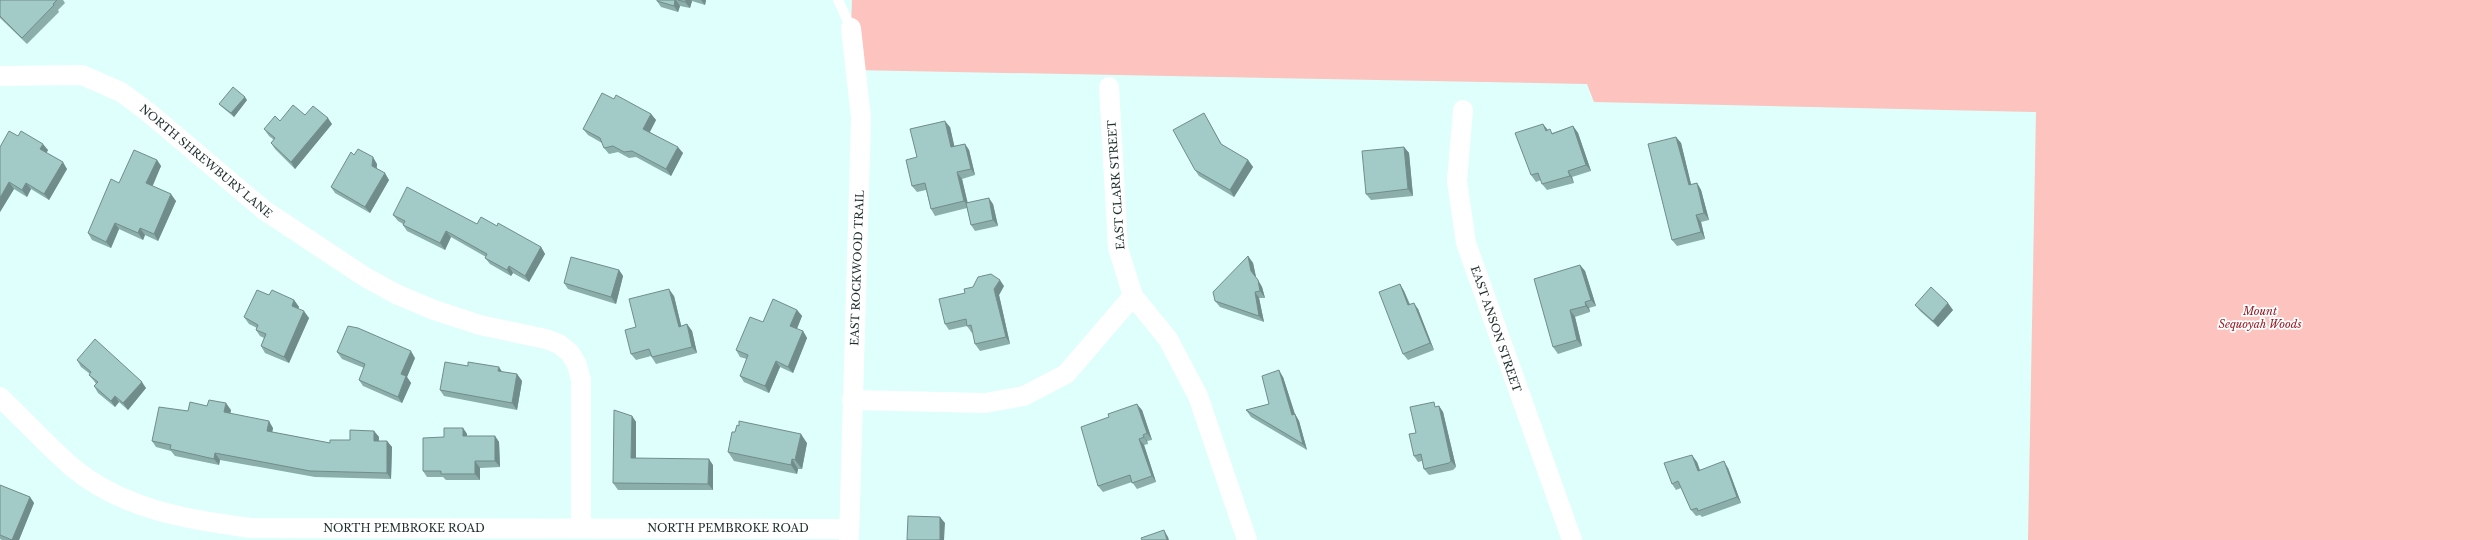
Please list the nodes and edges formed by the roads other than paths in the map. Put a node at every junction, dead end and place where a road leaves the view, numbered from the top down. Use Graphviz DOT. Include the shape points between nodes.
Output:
graph roads {
  1 [pos="838,0"];
  2 [pos="851,28"];
  3 [pos="0,76"];
  4 [pos="1109,87"];
  5 [pos="1463,110"];
  6 [pos="1133,296"];
  7 [pos="0,396"];
  8 [pos="852,400"];
  9 [pos="581,528"];
  10 [pos="849,534"];
  11 [pos="1247,540"];
  12 [pos="1572,540"];
  1 -- 2 [label="lane, EAST ROCKWOOD TRAIL"];
  2 -- 8 [label="street, EAST ROCKWOOD TRAIL" via="861,118"];
  3 -- 9 [label="street, NORTH SHREWBURY LANE" via="82,75 121,92 264,210 364,277 434,310 480,325 559,344 570,353 581,380"];
  4 -- 6 [label="street, EAST CLARK STREET" via="1118,248"];
  5 -- 12 [label="street, EAST ANSON STREET" via="1457,181 1466,243"];
  6 -- 8 [label="street" via="1066,374 1024,396 985,403"];
  6 -- 11 [label="street, EAST CLARK STREET" via="1168,339 1198,396"];
  7 -- 9 [label="street, NORTH PEMBROKE ROAD" via="72,467 108,491 150,509 200,522 251,528"];
  8 -- 10 [label="street, EAST ROCKWOOD TRAIL"];
  9 -- 10 [label="street, NORTH PEMBROKE ROAD"];
}
